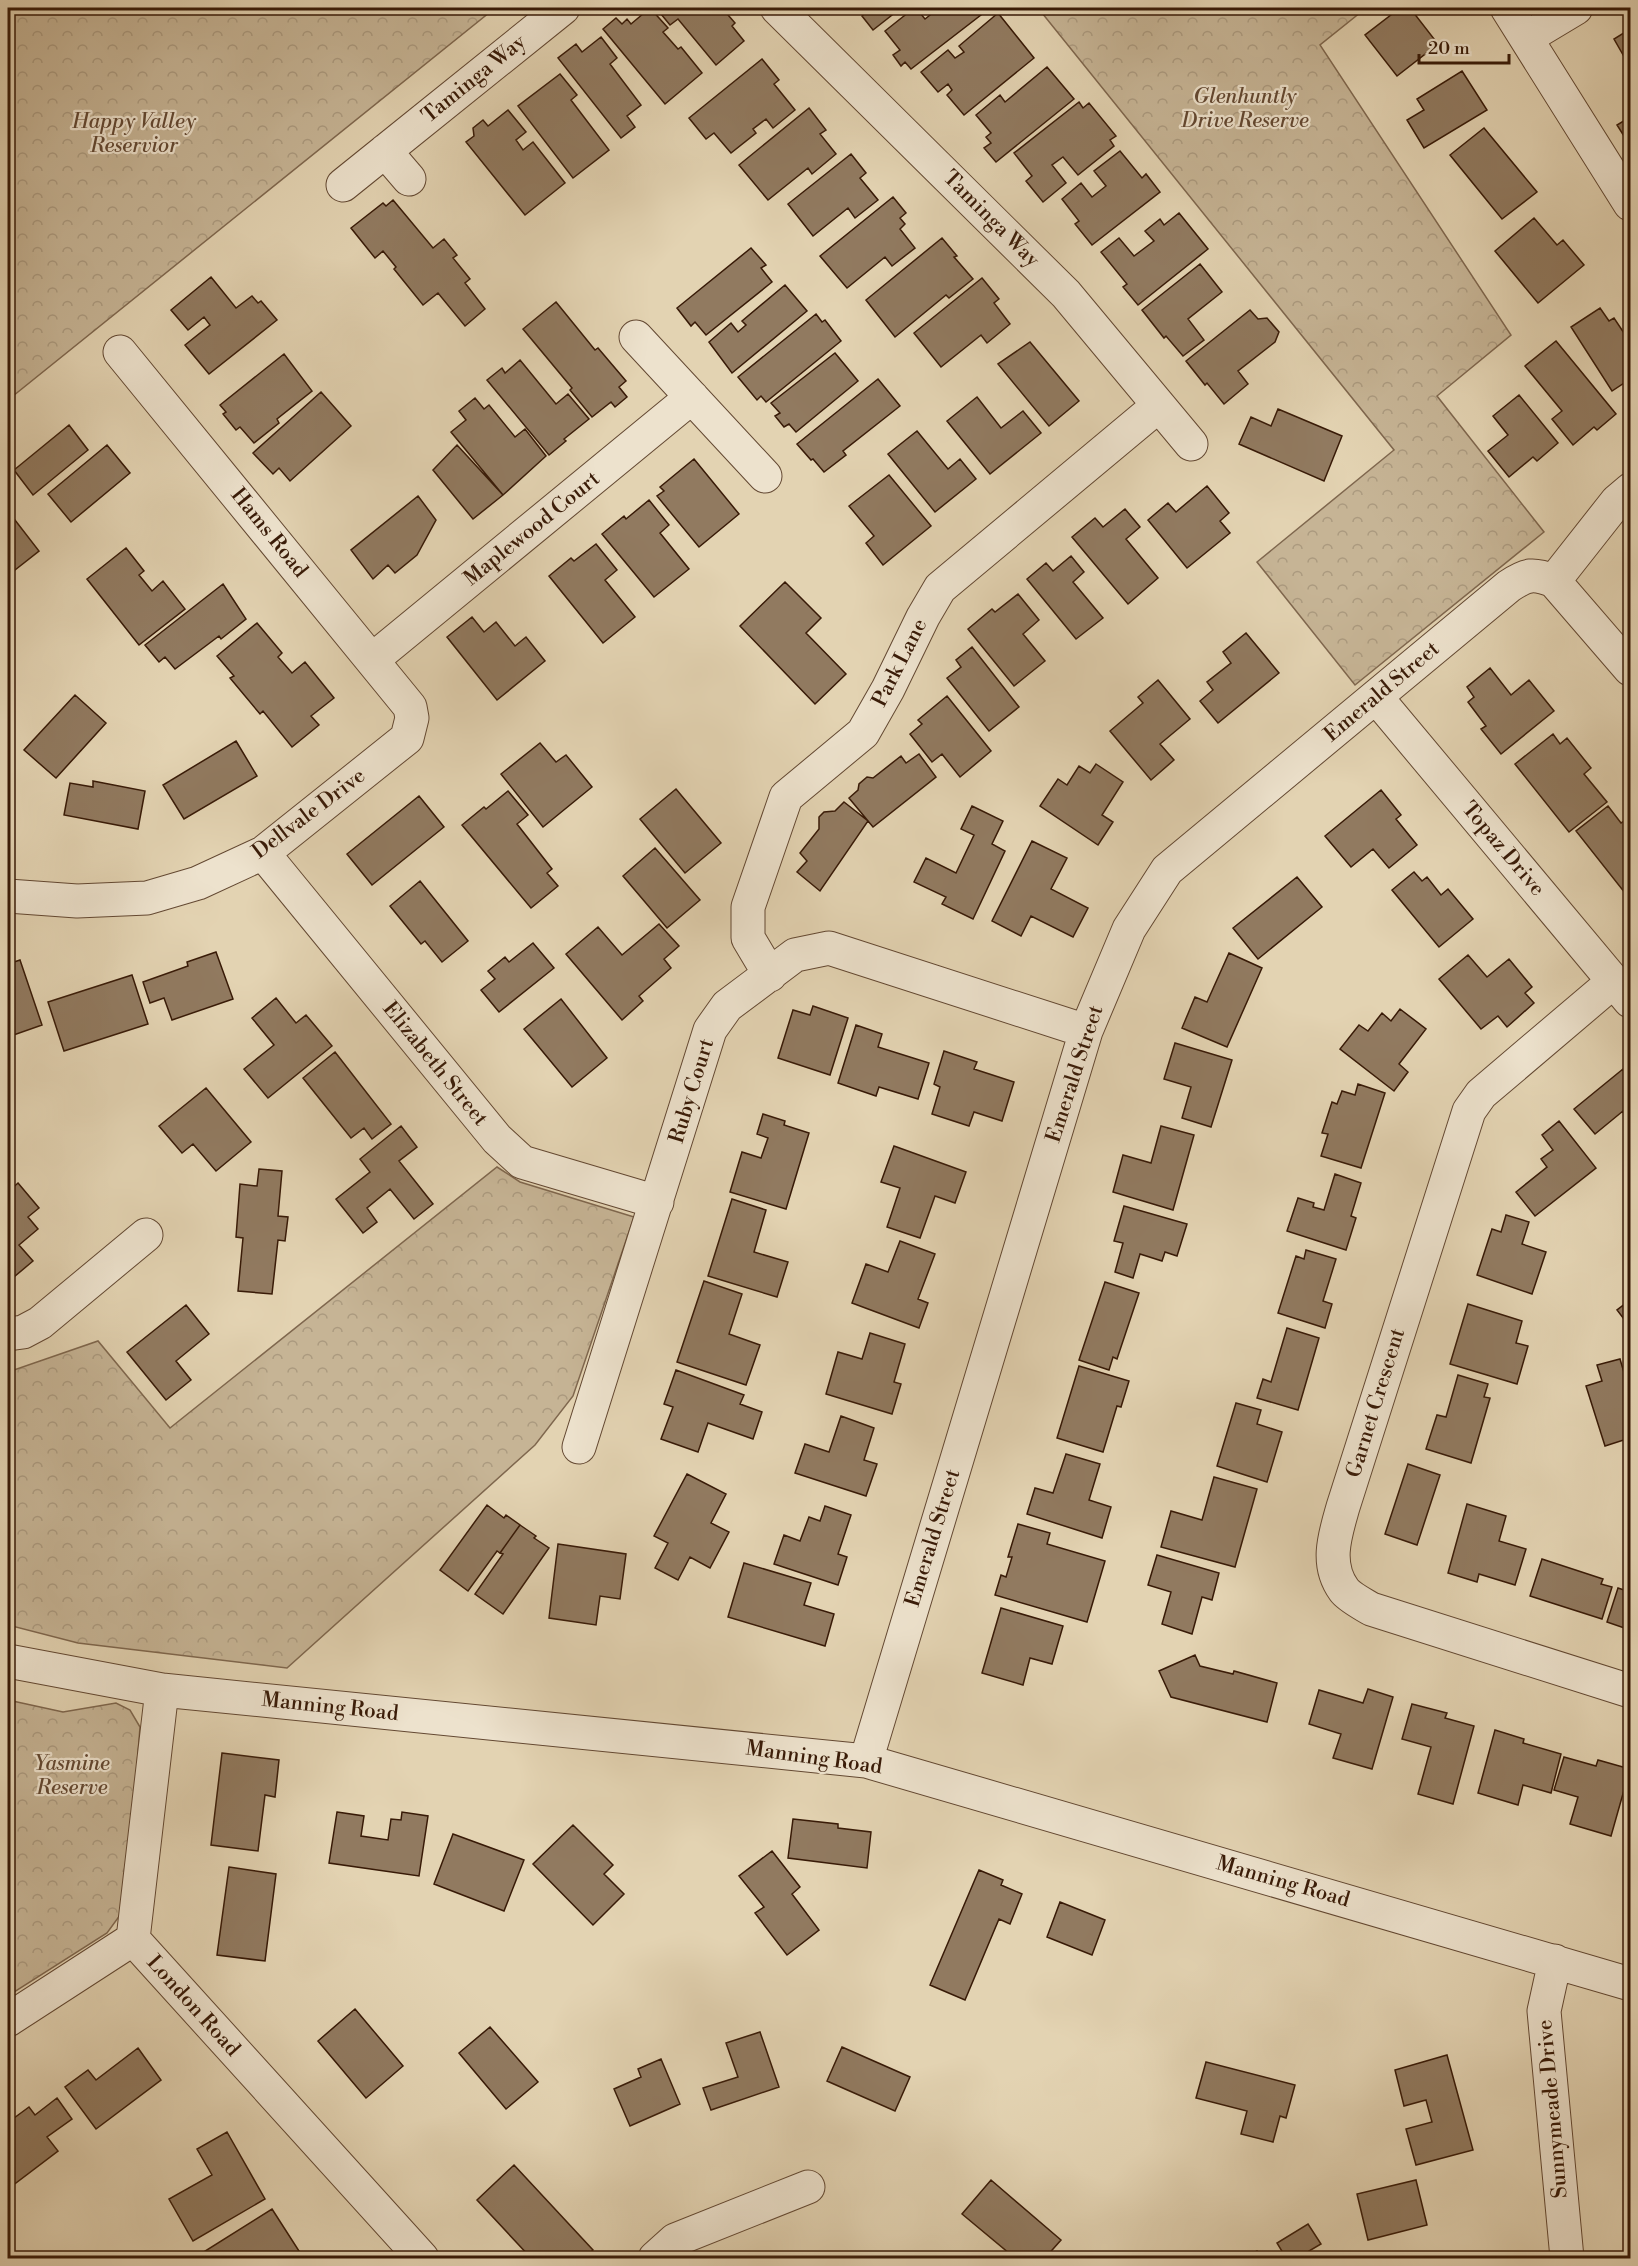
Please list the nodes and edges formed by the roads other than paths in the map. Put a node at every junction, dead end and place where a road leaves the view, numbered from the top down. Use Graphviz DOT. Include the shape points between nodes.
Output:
graph roads {
  1 [pos="563,8"];
  2 [pos="777,8"];
  3 [pos="1507,8"];
  4 [pos="1576,8"];
  5 [pos="1526,38"];
  6 [pos="385,151"];
  7 [pos="409,179"];
  8 [pos="343,185"];
  9 [pos="1630,204"];
  10 [pos="636,337"];
  11 [pos="120,352"];
  12 [pos="692,397"];
  13 [pos="1158,406"];
  14 [pos="1191,444"];
  15 [pos="765,476"];
  16 [pos="1624,495"];
  17 [pos="1554,581"];
  18 [pos="372,660"];
  19 [pos="1630,669"];
  20 [pos="1376,697"];
  21 [pos="411,718"];
  22 [pos="263,853"];
  23 [pos="8,896"];
  24 [pos="770,975"];
  25 [pos="1622,991"];
  26 [pos="1086,1031"];
  27 [pos="657,1202"];
  28 [pos="146,1235"];
  29 [pos="8,1334"];
  30 [pos="579,1448"];
  31 [pos="8,1661"];
  32 [pos="162,1690"];
  33 [pos="1630,1691"];
  34 [pos="866,1761"];
  35 [pos="133,1940"];
  36 [pos="1555,1961"];
  37 [pos="1630,1984"];
  38 [pos="8,2020"];
  39 [pos="808,2187"];
  40 [pos="422,2259"];
  41 [pos="655,2259"];
  42 [pos="1567,2259"];
  1 -- 6 [label="street, Taminga Way"];
  2 -- 13 [label="street, Taminga Way" via="1066,294"];
  3 -- 5 [label="street"];
  4 -- 5 [label="street"];
  5 -- 9 [label="street"];
  6 -- 7 [label="street"];
  6 -- 8 [label="street, Taminga Way"];
  10 -- 12 [label="street"];
  11 -- 18 [label="street, Hams Road"];
  12 -- 15 [label="street"];
  12 -- 18 [label="street, Maplewood Court"];
  13 -- 14 [label="street, Taminga Way"];
  13 -- 24 [label="street, Park Lane" via="940,588 863,733 786,797 748,907 748,938"];
  16 -- 17 [label="street"];
  17 -- 19 [label="street"];
  17 -- 20 [label="street, Emerald Street" via="1538,575 1523,577 1509,586"];
  18 -- 21 [label="street, Hams Road" via="410,706"];
  20 -- 25 [label="street, Topaz Drive"];
  20 -- 26 [label="street, Emerald Street" via="1167,870 1129,929"];
  21 -- 22 [label="street, Dellvale Drive" via="407,738"];
  22 -- 23 [label="street, Dellvale Drive" via="198,883 147,897 77,901"];
  22 -- 27 [label="street, Elizabeth Street" via="497,1139 522,1162"];
  24 -- 26 [label="street, Ruby Court" via="795,955 829,948"];
  24 -- 27 [label="street, Ruby Court" via="727,1006 710,1030"];
  25 -- 33 [label="street, Garnet Crescent" via="1481,1094 1469,1111 1343,1507 1333,1542 1333,1563 1344,1591 1371,1609"];
  26 -- 34 [label="street, Emerald Street"];
  27 -- 30 [label="street, Ruby Court"];
  28 -- 29 [label="street" via="40,1323"];
  31 -- 32 [label="street, Manning Road"];
  32 -- 34 [label="street, Manning Road"];
  32 -- 35 [label="street, London Road"];
  34 -- 36 [label="street, Manning Road"];
  35 -- 38 [label="street"];
  35 -- 40 [label="street, London Road"];
  36 -- 37 [label="street, Manning Road"];
  36 -- 42 [label="street, Sunnymeade Drive" via="1544,2011"];
  39 -- 41 [label="street" via="675,2240"];
}
